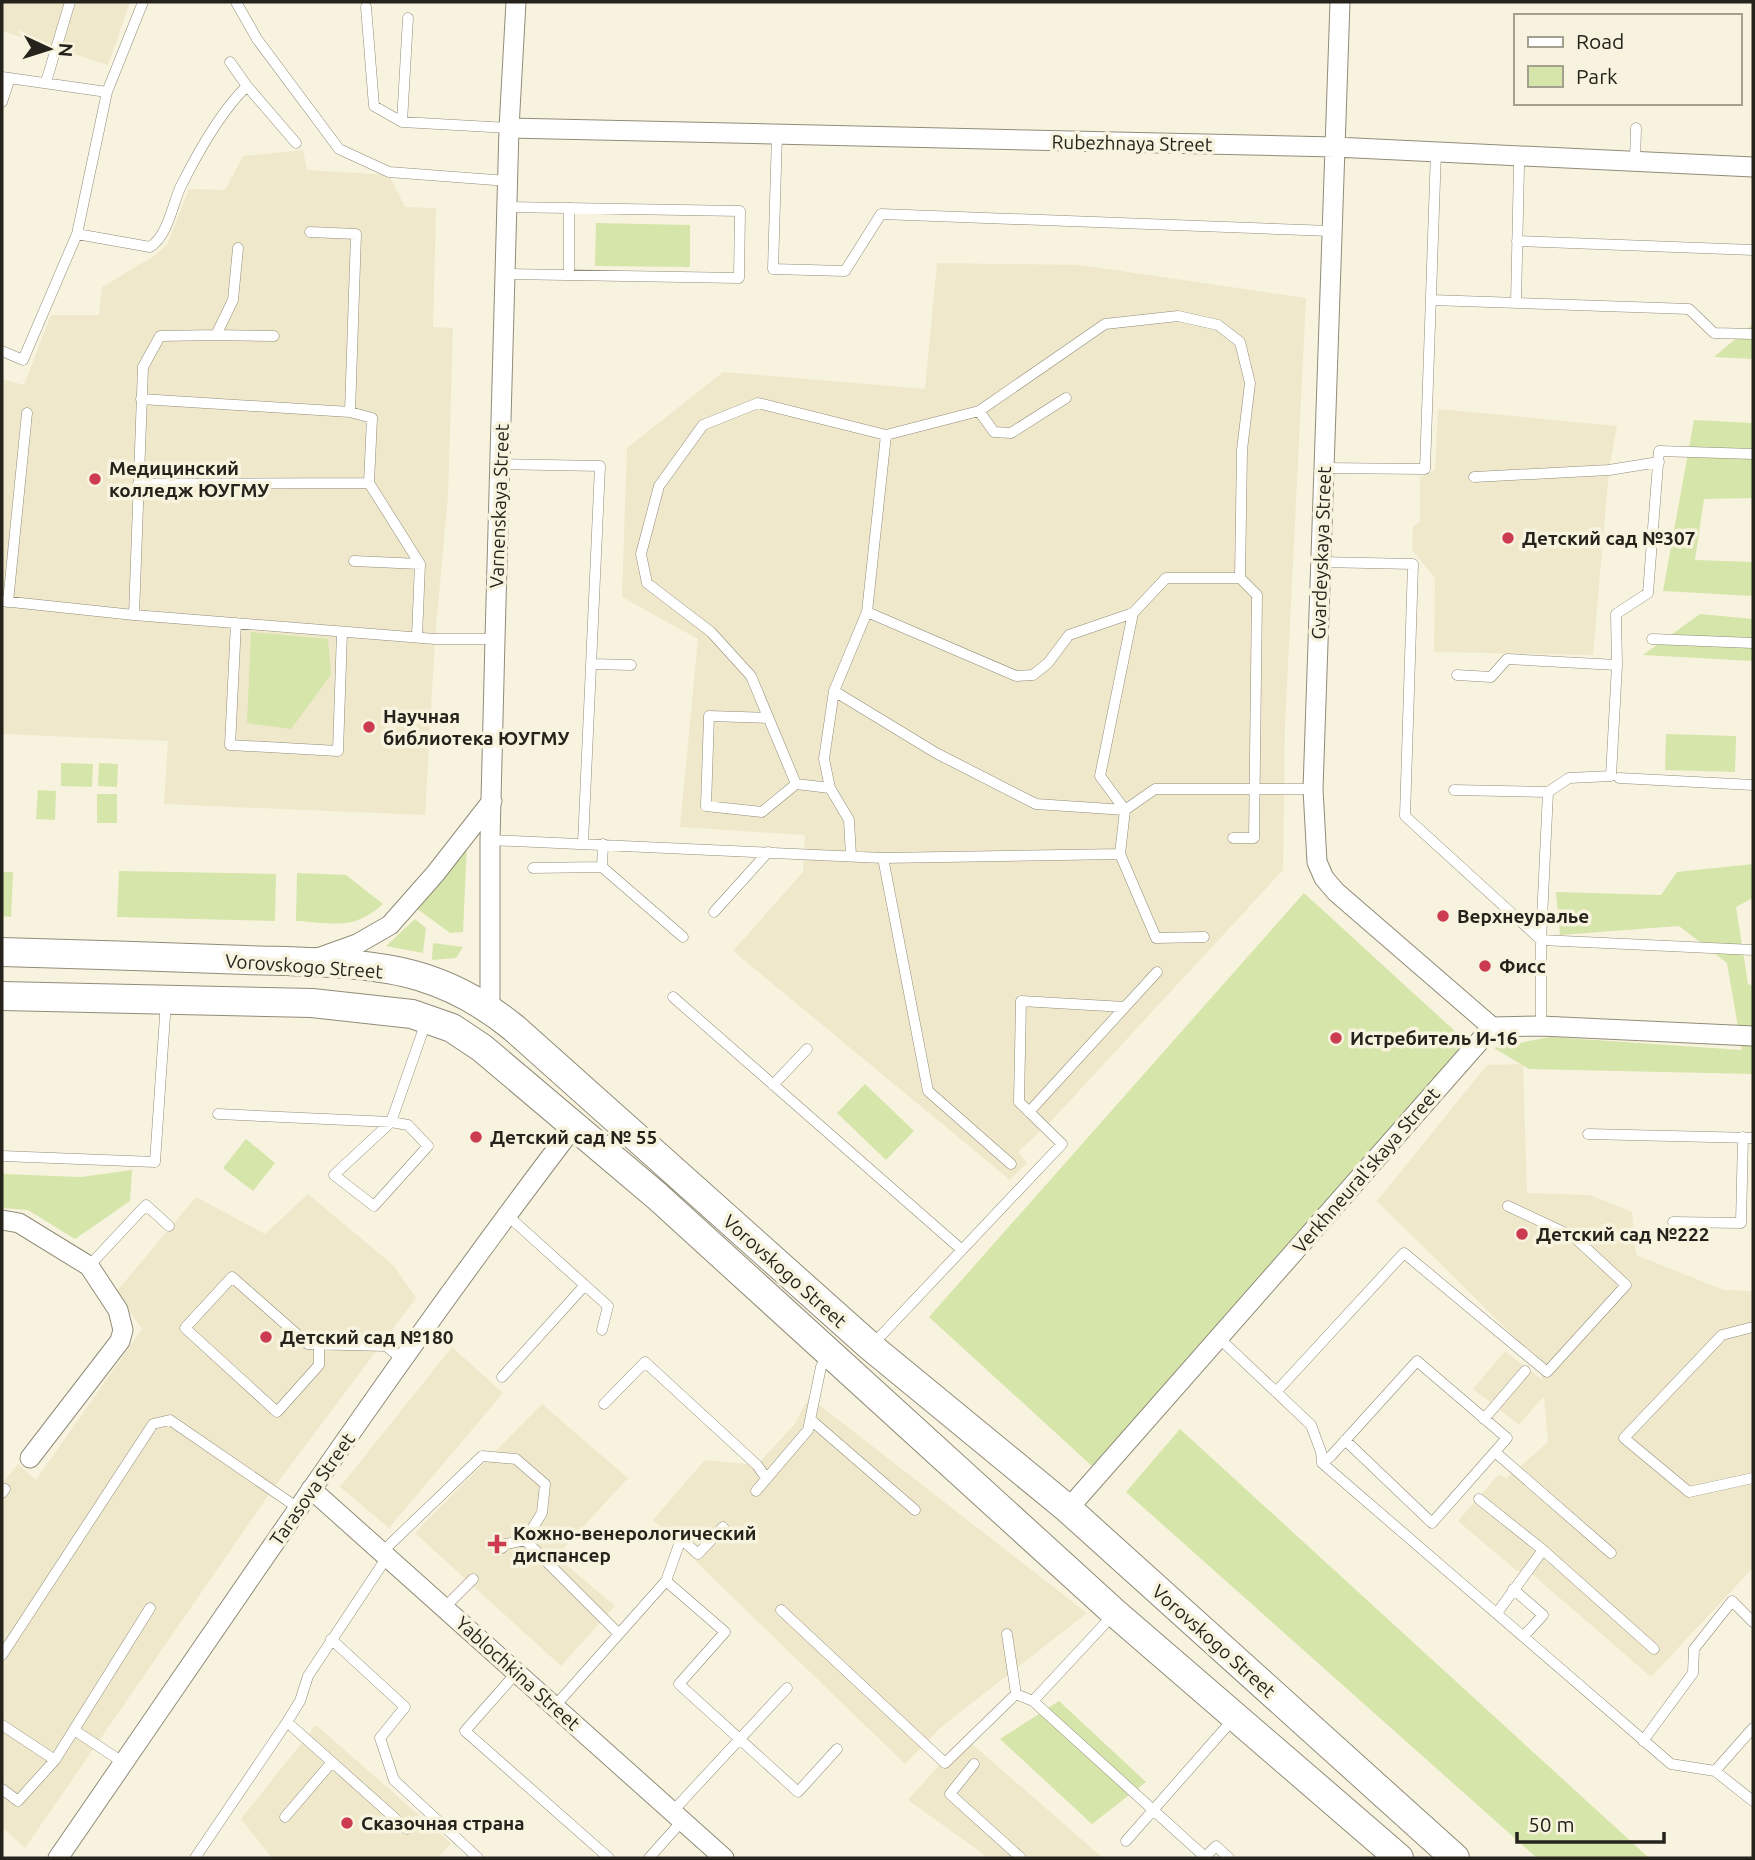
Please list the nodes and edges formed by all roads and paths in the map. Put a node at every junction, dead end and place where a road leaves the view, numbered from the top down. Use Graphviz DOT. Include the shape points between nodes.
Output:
graph roads {
  1 [pos="70,2"];
  2 [pos="143,2"];
  3 [pos="236,2"];
  4 [pos="516,2"];
  5 [pos="1340,2"];
  6 [pos="366,7"];
  7 [pos="408,18"];
  8 [pos="230,62"];
  9 [pos="6,77"];
  10 [pos="46,82"];
  11 [pos="247,86"];
  12 [pos="107,92"];
  13 [pos="2,102"];
  14 [pos="402,122"];
  15 [pos="509,128"];
  16 [pos="1636,128"];
  17 [pos="777,134"];
  18 [pos="296,143"];
  19 [pos="1335,147"];
  20 [pos="1436,151"];
  21 [pos="1635,161"];
  22 [pos="1519,165"];
  23 [pos="1753,167"];
  24 [pos="508,181"];
  25 [pos="507,207"];
  26 [pos="569,208"];
  27 [pos="1331,231"];
  28 [pos="310,232"];
  29 [pos="77,234"];
  30 [pos="1517,241"];
  31 [pos="238,248"];
  32 [pos="1753,250"];
  33 [pos="505,274"];
  34 [pos="569,275"];
  35 [pos="1431,300"];
  36 [pos="1516,303"];
  37 [pos="1753,334"];
  38 [pos="216,335"];
  39 [pos="274,336"];
  40 [pos="2,351"];
  41 [pos="1066,398"];
  42 [pos="141,399"];
  43 [pos="979,411"];
  44 [pos="350,412"];
  45 [pos="27,413"];
  46 [pos="886,435"];
  47 [pos="1753,454"];
  48 [pos="1659,462"];
  49 [pos="500,464"];
  50 [pos="1324,468"];
  51 [pos="1474,477"];
  52 [pos="369,483"];
  53 [pos="138,484"];
  54 [pos="354,561"];
  55 [pos="1321,562"];
  56 [pos="420,564"];
  57 [pos="1240,578"];
  58 [pos="5,602"];
  59 [pos="867,612"];
  60 [pos="1133,613"];
  61 [pos="134,615"];
  62 [pos="236,623"];
  63 [pos="342,632"];
  64 [pos="417,638"];
  65 [pos="495,639"];
  66 [pos="1652,639"];
  67 [pos="1753,643"];
  68 [pos="591,664"];
  69 [pos="631,665"];
  70 [pos="1617,665"];
  71 [pos="1457,676"];
  72 [pos="834,691"];
  73 [pos="768,718"];
  74 [pos="1619,778"];
  75 [pos="796,784"];
  76 [pos="1753,785"];
  77 [pos="830,788"];
  78 [pos="1256,788"];
  79 [pos="1313,789"];
  80 [pos="1454,790"];
  81 [pos="1548,792"];
  82 [pos="492,801"];
  83 [pos="1125,810"];
  84 [pos="1233,838"];
  85 [pos="490,840"];
  86 [pos="583,843"];
  87 [pos="603,844"];
  88 [pos="768,852"];
  89 [pos="1121,854"];
  90 [pos="851,856"];
  91 [pos="883,858"];
  92 [pos="602,867"];
  93 [pos="533,868"];
  94 [pos="714,912"];
  95 [pos="683,937"];
  96 [pos="1204,937"];
  97 [pos="1541,940"];
  98 [pos="1753,950"];
  99 [pos="2,952"];
  100 [pos="304,962"];
  101 [pos="1157,972"];
  102 [pos="2,996"];
  103 [pos="673,997"];
  104 [pos="166,1001"];
  105 [pos="1125,1007"];
  106 [pos="490,1011"];
  107 [pos="427,1018"];
  108 [pos="1541,1026"];
  109 [pos="1492,1027"];
  110 [pos="1753,1036"];
  111 [pos="807,1049"];
  112 [pos="773,1085"];
  113 [pos="1029,1112"];
  114 [pos="218,1114"];
  115 [pos="391,1122"];
  116 [pos="575,1125"];
  117 [pos="1588,1134"];
  118 [pos="1748,1137"];
  119 [pos="2,1156"];
  120 [pos="1011,1164"];
  121 [pos="1508,1206"];
  122 [pos="507,1215"];
  123 [pos="2,1220"];
  124 [pos="1673,1222"];
  125 [pos="169,1226"];
  126 [pos="962,1250"];
  127 [pos="89,1266"];
  128 [pos="586,1285"];
  129 [pos="1753,1327"];
  130 [pos="602,1330"];
  131 [pos="1219,1338"];
  132 [pos="319,1344"];
  133 [pos="871,1348"];
  134 [pos="829,1351"];
  135 [pos="403,1360"];
  136 [pos="1525,1371"];
  137 [pos="502,1377"];
  138 [pos="1276,1392"];
  139 [pos="604,1404"];
  140 [pos="1484,1419"];
  141 [pos="811,1420"];
  142 [pos="1345,1440"];
  143 [pos="1495,1452"];
  144 [pos="30,1458"];
  145 [pos="1322,1462"];
  146 [pos="766,1478"];
  147 [pos="1753,1478"];
  148 [pos="311,1489"];
  149 [pos="756,1490"];
  150 [pos="1479,1499"];
  151 [pos="299,1508"];
  152 [pos="1068,1509"];
  153 [pos="915,1510"];
  154 [pos="723,1527"];
  155 [pos="525,1540"];
  156 [pos="502,1548"];
  157 [pos="1543,1550"];
  158 [pos="1611,1553"];
  159 [pos="384,1555"];
  160 [pos="473,1578"];
  161 [pos="666,1581"];
  162 [pos="1513,1590"];
  163 [pos="150,1608"];
  164 [pos="444,1608"];
  165 [pos="781,1610"];
  166 [pos="1115,1613"];
  167 [pos="1497,1613"];
  168 [pos="1753,1622"];
  169 [pos="619,1634"];
  170 [pos="1007,1634"];
  171 [pos="1524,1636"];
  172 [pos="331,1639"];
  173 [pos="1654,1648"];
  174 [pos="2,1655"];
  175 [pos="517,1672"];
  176 [pos="788,1688"];
  177 [pos="1016,1694"];
  178 [pos="1033,1701"];
  179 [pos="555,1706"];
  180 [pos="1235,1717"];
  181 [pos="287,1722"];
  182 [pos="2,1725"];
  183 [pos="1753,1728"];
  184 [pos="74,1730"];
  185 [pos="739,1738"];
  186 [pos="1643,1741"];
  187 [pos="836,1749"];
  188 [pos="55,1760"];
  189 [pos="332,1762"];
  190 [pos="124,1763"];
  191 [pos="974,1764"];
  192 [pos="1715,1771"];
  193 [pos="2,1789"];
  194 [pos="1753,1801"];
  195 [pos="1154,1810"];
  196 [pos="677,1816"];
  197 [pos="285,1817"];
  198 [pos="407,1829"];
  199 [pos="1126,1840"];
  200 [pos="58,1858"];
  201 [pos="195,1858"];
  202 [pos="478,1858"];
  203 [pos="609,1858"];
  204 [pos="649,1858"];
  205 [pos="724,1858"];
  206 [pos="1021,1858"];
  207 [pos="1229,1858"];
  208 [pos="1399,1858"];
  209 [pos="1455,1858"];
  1 -- 10 [label="lane"];
  2 -- 12 [label="lane"];
  3 -- 24 [label="lane" via="257,39 339,149 389,172"];
  4 -- 15 [label="street, Varnenskaya Street"];
  5 -- 19 [label="street, Gvardeyskaya Street"];
  6 -- 14 [label="lane" via="374,106"];
  7 -- 14 [label="lane"];
  8 -- 11 [label="lane"];
  9 -- 10 [label="lane"];
  9 -- 13 [label="lane"];
  10 -- 12 [label="lane"];
  11 -- 18 [label="lane"];
  11 -- 29 [label="lane" via="231,101 181,186 159,242 150,247"];
  12 -- 29 [label="lane"];
  14 -- 15 [label="lane"];
  15 -- 17 [label="street, Rubezhnaya Street"];
  15 -- 24 [label="street, Varnenskaya Street"];
  16 -- 21 [label="lane"];
  17 -- 19 [label="street, Rubezhnaya Street"];
  17 -- 27 [label="lane" via="773,270 845,271 881,214"];
  19 -- 20 [label="street, Rubezhnaya Street"];
  19 -- 27 [label="street, Gvardeyskaya Street"];
  20 -- 21 [label="street, Rubezhnaya Street"];
  20 -- 35 [label="lane"];
  21 -- 23 [label="street, Rubezhnaya Street"];
  22 -- 30 [label="lane"];
  24 -- 25 [label="street, Varnenskaya Street"];
  25 -- 26 [label="lane"];
  25 -- 33 [label="street, Varnenskaya Street"];
  26 -- 34 [label="lane"];
  26 -- 34 [label="lane" via="740,211 739,278"];
  27 -- 50 [label="street, Gvardeyskaya Street"];
  28 -- 44 [label="lane" via="356,233"];
  29 -- 40 [label="lane" via="23,360"];
  30 -- 32 [label="lane"];
  30 -- 36 [label="lane"];
  31 -- 38 [label="lane" via="233,300"];
  33 -- 34 [label="lane"];
  33 -- 49 [label="street, Varnenskaya Street"];
  35 -- 36 [label="lane"];
  35 -- 50 [label="lane" via="1425,469"];
  36 -- 37 [label="lane" via="1689,309 1714,333"];
  38 -- 39 [label="lane"];
  38 -- 42 [label="lane" via="160,337 143,368"];
  41 -- 43 [label="lane" via="1011,433 994,432"];
  42 -- 44 [label="lane"];
  42 -- 53 [label="lane"];
  43 -- 46 [label="lane"];
  43 -- 57 [label="lane" via="1105,324 1178,316 1218,325 1240,342 1250,383 1242,450"];
  44 -- 52 [label="lane" via="372,418"];
  45 -- 58 [label="lane"];
  46 -- 59 [label="lane"];
  46 -- 73 [label="lane" via="758,403 703,425 659,486 641,554 647,583 712,632 751,676"];
  47 -- 48 [label="lane" via="1659,451"];
  48 -- 51 [label="lane" via="1609,470"];
  48 -- 70 [label="lane" via="1648,593 1616,614"];
  49 -- 65 [label="street, Varnenskaya Street"];
  49 -- 68 [label="lane" via="600,466"];
  50 -- 55 [label="street, Gvardeyskaya Street"];
  52 -- 53 [label="lane"];
  52 -- 56 [label="lane"];
  53 -- 61 [label="lane"];
  54 -- 56 [label="lane"];
  55 -- 79 [label="street, Gvardeyskaya Street"];
  55 -- 97 [label="lane" via="1413,565 1405,816"];
  56 -- 64 [label="lane"];
  57 -- 60 [label="lane" via="1166,578"];
  57 -- 78 [label="lane" via="1257,595"];
  58 -- 61 [label="lane"];
  59 -- 60 [label="lane" via="1016,676 1033,675 1069,635"];
  59 -- 72 [label="lane"];
  60 -- 83 [label="lane" via="1100,776"];
  61 -- 62 [label="lane"];
  62 -- 63 [label="lane"];
  62 -- 63 [label="lane" via="230,745 338,751"];
  63 -- 64 [label="lane"];
  64 -- 65 [label="lane"];
  65 -- 82 [label="street, Varnenskaya Street"];
  66 -- 67 [label="lane"];
  68 -- 69 [label="lane"];
  68 -- 86 [label="lane"];
  70 -- 71 [label="lane" via="1507,659 1491,677"];
  70 -- 81 [label="lane" via="1611,776 1569,778"];
  72 -- 77 [label="lane" via="824,759"];
  72 -- 83 [label="lane" via="1036,804"];
  73 -- 75 [label="lane"];
  73 -- 75 [label="lane" via="709,716 706,806 762,812"];
  74 -- 76 [label="lane"];
  75 -- 77 [label="lane"];
  77 -- 90 [label="lane" via="849,820"];
  78 -- 79 [label="lane"];
  78 -- 83 [label="lane" via="1154,789"];
  78 -- 84 [label="lane" via="1254,838"];
  79 -- 109 [label="street, Gvardeyskaya Street" via="1317,862 1324,878"];
  80 -- 81 [label="lane"];
  81 -- 97 [label="lane"];
  82 -- 85 [label="street, Varnenskaya Street"];
  82 -- 100 [label="street" via="390,925 357,944"];
  83 -- 89 [label="lane"];
  85 -- 86 [label="lane"];
  85 -- 106 [label="street, Varnenskaya Street"];
  86 -- 87 [label="lane"];
  87 -- 88 [label="lane"];
  87 -- 92 [label="lane"];
  88 -- 90 [label="lane"];
  88 -- 94 [label="lane"];
  89 -- 91 [label="lane"];
  89 -- 96 [label="lane" via="1156,938"];
  90 -- 91 [label="lane"];
  91 -- 120 [label="lane" via="928,1091"];
  92 -- 93 [label="lane"];
  92 -- 95 [label="lane"];
  97 -- 98 [label="lane"];
  97 -- 108 [label="lane"];
  99 -- 100 [label="main road, Vorovskogo Street"];
  100 -- 106 [label="main road, Vorovskogo Street" via="420,977"];
  101 -- 105 [label="lane"];
  102 -- 104 [label="main road, Vorovskogo Street"];
  103 -- 112 [label="lane"];
  104 -- 107 [label="main road, Vorovskogo Street" via="312,1003"];
  104 -- 119 [label="lane" via="155,1162"];
  105 -- 113 [label="lane"];
  105 -- 113 [label="lane" via="1021,1001 1019,1102"];
  106 -- 133 [label="main road, Vorovskogo Street"];
  107 -- 115 [label="lane"];
  107 -- 116 [label="main road, Vorovskogo Street" via="482,1048"];
  108 -- 109 [label="street"];
  108 -- 110 [label="street"];
  109 -- 131 [label="street, Verkhneural'skaya Street"];
  111 -- 112 [label="lane"];
  112 -- 126 [label="lane"];
  113 -- 126 [label="lane" via="1062,1144"];
  114 -- 115 [label="lane"];
  115 -- 115 [label="lane" via="334,1175 374,1206 428,1146 408,1125"];
  116 -- 122 [label="street, Tarasova Street"];
  116 -- 134 [label="main road, Vorovskogo Street"];
  117 -- 118 [label="lane"];
  118 -- 124 [label="lane" via="1741,1223"];
  121 -- 138 [label="lane" via="1574,1237 1626,1285 1547,1372 1404,1253"];
  122 -- 128 [label="lane"];
  122 -- 135 [label="street, Tarasova Street"];
  123 -- 127 [label="street" via="19,1223"];
  125 -- 127 [label="lane" via="146,1205"];
  126 -- 133 [label="lane"];
  127 -- 144 [label="street" via="118,1310 123,1331"];
  128 -- 130 [label="lane" via="608,1306"];
  128 -- 137 [label="lane"];
  129 -- 147 [label="lane" via="1722,1335 1624,1438 1689,1492"];
  131 -- 138 [label="lane"];
  131 -- 152 [label="street, Verkhneural'skaya Street"];
  132 -- 132 [label="lane" via="319,1365 277,1412 185,1328 232,1277 308,1344"];
  132 -- 135 [label="lane" via="386,1346"];
  133 -- 152 [label="main road, Vorovskogo Street"];
  134 -- 141 [label="lane" via="821,1367"];
  134 -- 166 [label="main road, Vorovskogo Street"];
  135 -- 148 [label="street, Tarasova Street"];
  136 -- 140 [label="lane"];
  138 -- 145 [label="lane" via="1311,1424"];
  139 -- 146 [label="lane" via="645,1362"];
  140 -- 142 [label="lane" via="1417,1361"];
  140 -- 143 [label="lane" via="1507,1438"];
  141 -- 146 [label="lane" via="808,1430"];
  141 -- 153 [label="lane"];
  142 -- 143 [label="lane" via="1432,1523"];
  142 -- 145 [label="lane"];
  143 -- 158 [label="lane"];
  145 -- 167 [label="lane"];
  146 -- 149 [label="lane"];
  148 -- 151 [label="street, Tarasova Street"];
  148 -- 159 [label="street, Yablochkina Street"];
  150 -- 157 [label="lane"];
  151 -- 174 [label="lane" via="170,1420 153,1424"];
  151 -- 190 [label="street, Tarasova Street"];
  152 -- 209 [label="main road, Vorovskogo Street"];
  154 -- 161 [label="lane" via="698,1555 681,1539"];
  155 -- 156 [label="lane"];
  155 -- 159 [label="lane" via="542,1513 545,1484 516,1459 482,1456 398,1534"];
  155 -- 169 [label="lane"];
  157 -- 162 [label="lane"];
  157 -- 173 [label="lane"];
  159 -- 164 [label="street, Yablochkina Street"];
  159 -- 172 [label="lane"];
  160 -- 164 [label="lane"];
  161 -- 169 [label="lane"];
  161 -- 185 [label="lane" via="725,1632 679,1684"];
  162 -- 167 [label="lane"];
  162 -- 171 [label="lane" via="1543,1615"];
  163 -- 184 [label="lane"];
  164 -- 175 [label="street, Yablochkina Street"];
  165 -- 177 [label="lane" via="945,1763"];
  166 -- 178 [label="lane"];
  166 -- 180 [label="main road, Vorovskogo Street"];
  167 -- 171 [label="lane"];
  168 -- 186 [label="lane" via="1732,1601 1694,1649 1693,1673"];
  169 -- 179 [label="lane"];
  170 -- 177 [label="lane"];
  171 -- 186 [label="lane"];
  172 -- 181 [label="lane"];
  172 -- 202 [label="lane" via="405,1707 380,1738 394,1780"];
  175 -- 179 [label="street, Yablochkina Street"];
  175 -- 203 [label="lane" via="465,1731"];
  176 -- 185 [label="lane"];
  177 -- 178 [label="lane"];
  178 -- 195 [label="lane"];
  179 -- 196 [label="street, Yablochkina Street"];
  180 -- 195 [label="lane"];
  180 -- 208 [label="main road, Vorovskogo Street"];
  181 -- 189 [label="lane"];
  181 -- 201 [label="lane"];
  182 -- 188 [label="lane"];
  183 -- 192 [label="lane"];
  184 -- 188 [label="lane"];
  184 -- 190 [label="lane"];
  185 -- 187 [label="lane" via="797,1792"];
  185 -- 196 [label="lane"];
  186 -- 192 [label="lane" via="1671,1763"];
  188 -- 193 [label="lane" via="18,1801"];
  189 -- 197 [label="lane"];
  189 -- 198 [label="lane"];
  190 -- 200 [label="street, Tarasova Street"];
  191 -- 206 [label="lane" via="950,1794"];
  192 -- 194 [label="lane"];
  195 -- 199 [label="lane"];
  195 -- 207 [label="lane" via="1205,1857 1216,1846"];
  196 -- 204 [label="lane"];
  196 -- 205 [label="street, Yablochkina Street"];
}
